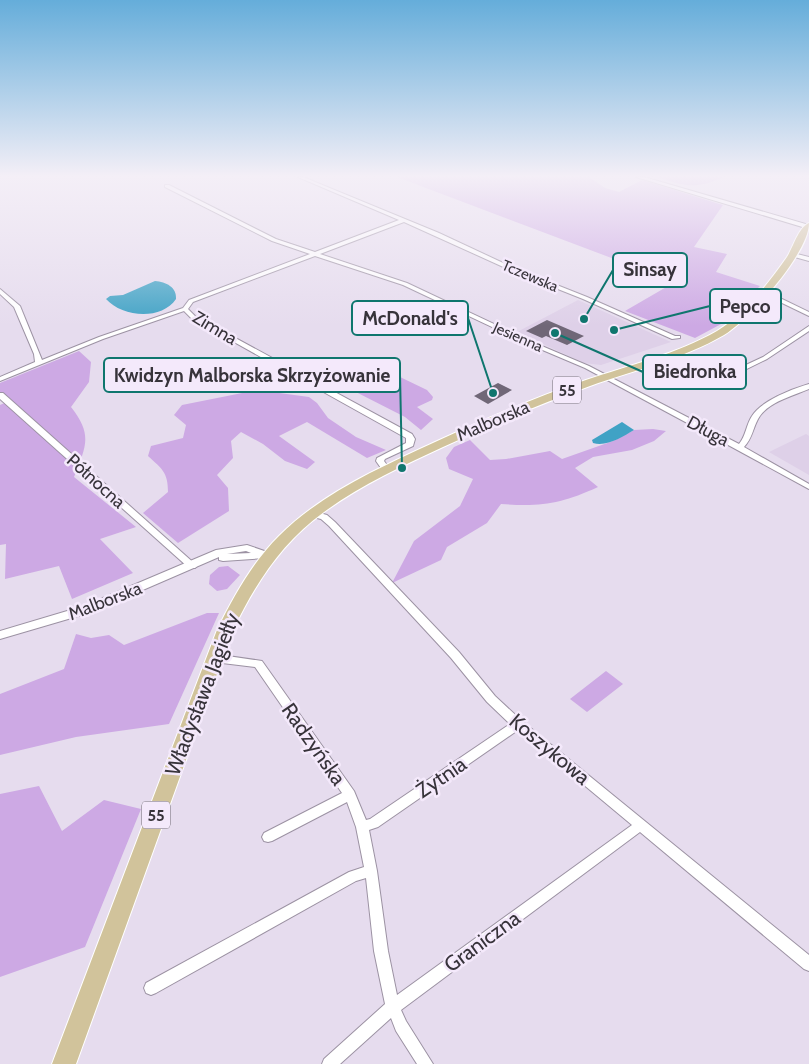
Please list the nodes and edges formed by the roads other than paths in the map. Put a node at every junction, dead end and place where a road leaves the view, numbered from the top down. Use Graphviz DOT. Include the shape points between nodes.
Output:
graph roads {
  1 [pos="248,227"];
  2 [pos="387,227"];
  3 [pos="420,227"];
  4 [pos="809,227"];
  5 [pos="318,254"];
  6 [pos="793,255"];
  7 [pos="809,259"];
  8 [pos="0,291"];
  9 [pos="761,294"];
  10 [pos="185,309"];
  11 [pos="809,314"];
  12 [pos="809,328"];
  13 [pos="678,337"];
  14 [pos="39,363"];
  15 [pos="606,377"];
  16 [pos="0,379"];
  17 [pos="707,385"];
  18 [pos="809,386"];
  19 [pos="0,396"];
  20 [pos="740,447"];
  21 [pos="386,469"];
  22 [pos="809,487"];
  23 [pos="312,514"];
  24 [pos="269,556"];
  25 [pos="244,557"];
  26 [pos="208,559"];
  27 [pos="192,566"];
  28 [pos="257,571"];
  29 [pos="0,635"];
  30 [pos="214,658"];
  31 [pos="518,724"];
  32 [pos="350,795"];
  33 [pos="641,825"];
  34 [pos="362,827"];
  35 [pos="268,837"];
  36 [pos="371,872"];
  37 [pos="809,964"];
  38 [pos="151,988"];
  39 [pos="393,1007"];
  40 [pos="64,1064"];
  41 [pos="329,1064"];
  42 [pos="426,1064"];
  1 -- 5 [label="street, Jesienna" via="274,240"];
  2 -- 5 [label="street, Zimna"];
  3 -- 13 [label="street, Tczewska" via="648,328"];
  4 -- 6 [label="main road, Malborska / 55"];
  5 -- 10 [label="street, Zimna" via="192,301"];
  5 -- 15 [label="street, Jesienna" via="405,284"];
  6 -- 7 [label="street"];
  6 -- 9 [label="main road, Malborska / 55"];
  8 -- 14 [label="street" via="17,306"];
  9 -- 11 [label="street"];
  9 -- 15 [label="main road, Malborska / 55" via="743,316 721,333"];
  10 -- 14 [label="street, Zimna"];
  10 -- 21 [label="street, Zimna" via="193,317 409,436 410,444 382,458 380,461"];
  12 -- 17 [label="street" via="765,358"];
  14 -- 16 [label="street, Zimna"];
  15 -- 20 [label="street, Długa"];
  15 -- 21 [label="main road, Malborska / 55" via="520,409"];
  18 -- 20 [label="street" via="763,408 757,414 745,444"];
  19 -- 27 [label="street, Północna"];
  20 -- 22 [label="street, Długa"];
  21 -- 23 [label="main road, Malborska / 55" via="356,484"];
  23 -- 24 [label="main road, Malborska / 55"];
  23 -- 31 [label="street, Koszykowa" via="324,517 332,524"];
  24 -- 25 [label="street, Malborska"];
  24 -- 26 [label="street, Malborska" via="247,548 220,552"];
  24 -- 28 [label="main road, Władysława Jagiełły / 55"];
  25 -- 26 [label="street, Malborska"];
  25 -- 28 [label="street"];
  26 -- 27 [label="street, Malborska"];
  27 -- 29 [label="street, Malborska" via="88,609"];
  28 -- 30 [label="main road, Władysława Jagiełły / 55" via="242,593"];
  30 -- 32 [label="street, Radzyńska" via="258,664"];
  30 -- 40 [label="main road, Władysława Jagiełły / 55"];
  31 -- 33 [label="street, Koszykowa"];
  31 -- 34 [label="street, Żytnia" via="374,823"];
  32 -- 34 [label="street, Radzyńska"];
  32 -- 35 [label="street"];
  33 -- 37 [label="street, Koszykowa"];
  33 -- 39 [label="street, Graniczna"];
  34 -- 36 [label="street, Radzyńska"];
  36 -- 38 [label="street" via="353,876"];
  36 -- 39 [label="street, Radzyńska" via="381,951"];
  39 -- 41 [label="street, Graniczna"];
  39 -- 42 [label="street, Radzyńska"];
}
